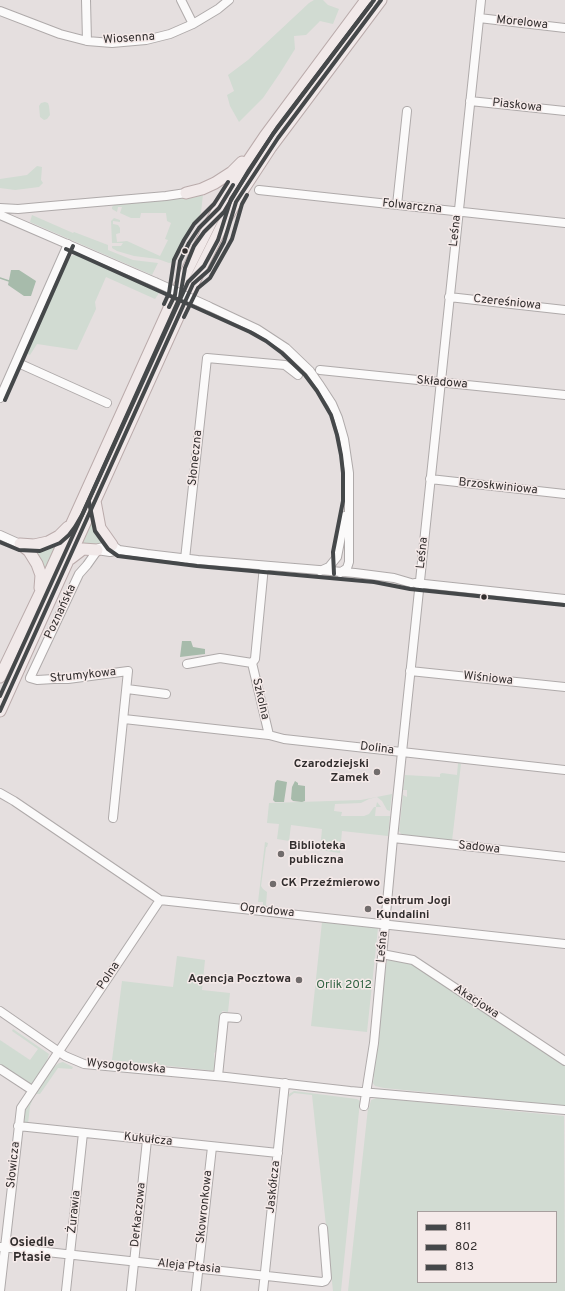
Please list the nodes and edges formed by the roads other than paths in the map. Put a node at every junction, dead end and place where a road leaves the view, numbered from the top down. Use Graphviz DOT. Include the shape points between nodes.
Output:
graph roads {
  1 [pos="86,0"];
  2 [pos="181,0"];
  3 [pos="229,0"];
  4 [pos="366,0"];
  5 [pos="381,0"];
  6 [pos="481,0"];
  7 [pos="0,11"];
  8 [pos="479,18"];
  9 [pos="193,24"];
  10 [pos="565,28"];
  11 [pos="86,41"];
  12 [pos="470,101"];
  13 [pos="407,111"];
  14 [pos="565,111"];
  15 [pos="265,136"];
  16 [pos="259,190"];
  17 [pos="186,193"];
  18 [pos="397,205"];
  19 [pos="0,208"];
  20 [pos="458,212"];
  21 [pos="0,215"];
  22 [pos="565,223"];
  23 [pos="68,244"];
  24 [pos="449,297"];
  25 [pos="565,310"];
  26 [pos="16,362"];
  27 [pos="320,370"];
  28 [pos="298,375"];
  29 [pos="440,383"];
  30 [pos="565,395"];
  31 [pos="0,398"];
  32 [pos="107,403"];
  33 [pos="430,479"];
  34 [pos="565,494"];
  35 [pos="95,500"];
  36 [pos="349,502"];
  37 [pos="77,513"];
  38 [pos="0,535"];
  39 [pos="20,544"];
  40 [pos="115,547"];
  41 [pos="97,550"];
  42 [pos="339,553"];
  43 [pos="185,559"];
  44 [pos="68,560"];
  45 [pos="350,562"];
  46 [pos="264,566"];
  47 [pos="319,571"];
  48 [pos="340,573"];
  49 [pos="375,576"];
  50 [pos="411,582"];
  51 [pos="420,583"];
  52 [pos="565,599"];
  53 [pos="37,601"];
  54 [pos="252,663"];
  55 [pos="187,664"];
  56 [pos="410,671"];
  57 [pos="0,677"];
  58 [pos="30,678"];
  59 [pos="565,687"];
  60 [pos="126,690"];
  61 [pos="166,694"];
  62 [pos="0,711"];
  63 [pos="124,719"];
  64 [pos="269,735"];
  65 [pos="402,752"];
  66 [pos="565,770"];
  67 [pos="0,793"];
  68 [pos="113,818"];
  69 [pos="392,838"];
  70 [pos="565,857"];
  71 [pos="160,900"];
  72 [pos="384,924"];
  73 [pos="565,944"];
  74 [pos="382,954"];
  75 [pos="0,1011"];
  76 [pos="237,1018"];
  77 [pos="58,1052"];
  78 [pos="565,1061"];
  79 [pos="0,1069"];
  80 [pos="218,1076"];
  81 [pos="285,1083"];
  82 [pos="32,1090"];
  83 [pos="367,1092"];
  84 [pos="364,1106"];
  85 [pos="565,1110"];
  86 [pos="18,1126"];
  87 [pos="82,1133"];
  88 [pos="147,1140"];
  89 [pos="212,1147"];
  90 [pos="278,1153"];
  91 [pos="323,1228"];
  92 [pos="3,1247"];
  93 [pos="70,1255"];
  94 [pos="134,1261"];
  95 [pos="198,1268"];
  96 [pos="265,1275"];
  97 [pos="0,1291"];
  98 [pos="66,1291"];
  99 [pos="131,1291"];
  100 [pos="196,1291"];
  101 [pos="263,1291"];
  1 -- 11 [label="street"];
  2 -- 9 [label="street"];
  3 -- 9 [label="street, Wiosenna"];
  4 -- 15 [label="main road"];
  5 -- 35 [label="main road, Poznańska" via="278,138 233,206 193,284"];
  6 -- 8 [label="street, Leśna"];
  7 -- 11 [label="street, Wiosenna"];
  8 -- 10 [label="street, Morelowa"];
  8 -- 12 [label="street, Leśna"];
  9 -- 11 [label="street, Wiosenna" via="170,34 146,40 112,43"];
  12 -- 14 [label="street, Piaskowa"];
  12 -- 20 [label="street, Leśna"];
  13 -- 18 [label="street"];
  15 -- 17 [label="main road" via="239,166 225,177 204,188"];
  15 -- 37 [label="main road" via="230,190 192,259"];
  16 -- 18 [label="street, Folwarczna"];
  17 -- 19 [label="street" via="51,206"];
  18 -- 20 [label="street, Folwarczna"];
  20 -- 22 [label="street, Folwarczna"];
  20 -- 24 [label="street, Leśna"];
  21 -- 23 [label="street"];
  23 -- 26 [label="street"];
  23 -- 36 [label="street, bridge" via="249,325 278,342 300,361 319,384 336,413 349,466"];
  24 -- 25 [label="street, Czereśniowa"];
  24 -- 29 [label="street, Leśna"];
  26 -- 31 [label="street"];
  26 -- 32 [label="street"];
  27 -- 29 [label="street, Składowa"];
  28 -- 43 [label="street, Słoneczna" via="285,365 207,358"];
  29 -- 30 [label="street, Składowa"];
  29 -- 33 [label="street, Leśna"];
  33 -- 34 [label="street, Brzoskwiniowa"];
  33 -- 51 [label="street, Leśna"];
  35 -- 40 [label="main road" via="100,528"];
  35 -- 44 [label="main road, Poznańska"];
  36 -- 42 [label="street"];
  36 -- 45 [label="street"];
  37 -- 39 [label="main road" via="65,531 53,540 37,545"];
  37 -- 53 [label="main road"];
  38 -- 39 [label="street"];
  39 -- 53 [label="main road" via="32,554 39,568 41,582"];
  40 -- 41 [label="street" via="110,552"];
  40 -- 43 [label="street"];
  41 -- 44 [label="main road" via="82,550"];
  41 -- 58 [label="street, Poznańska" via="75,582"];
  42 -- 47 [label="street" via="329,567"];
  42 -- 48 [label="street"];
  43 -- 46 [label="street"];
  44 -- 62 [label="main road, Poznańska"];
  45 -- 48 [label="street" via="346,570"];
  45 -- 49 [label="street" via="359,570"];
  46 -- 47 [label="street"];
  46 -- 54 [label="street" via="255,659"];
  47 -- 48 [label="street"];
  48 -- 49 [label="street"];
  48 -- 50 [label="street" via="354,579"];
  49 -- 50 [label="street"];
  50 -- 51 [label="street"];
  51 -- 52 [label="street"];
  51 -- 56 [label="street, Leśna"];
  53 -- 57 [label="main road"];
  54 -- 55 [label="street" via="220,658"];
  54 -- 64 [label="street, Szkolna"];
  56 -- 59 [label="street, Wiśniowa"];
  56 -- 65 [label="street, Leśna"];
  58 -- 60 [label="street, Strumykowa" via="68,680 128,671"];
  60 -- 61 [label="street"];
  60 -- 63 [label="street"];
  63 -- 64 [label="street, Dolina"];
  63 -- 68 [label="street"];
  64 -- 65 [label="street, Dolina" via="284,739"];
  65 -- 66 [label="street, Dolina"];
  65 -- 69 [label="street, Leśna"];
  67 -- 71 [label="street, Ogrodowa"];
  69 -- 70 [label="street, Sadowa"];
  69 -- 72 [label="street, Leśna"];
  71 -- 72 [label="street, Ogrodowa"];
  71 -- 77 [label="street, Polna"];
  72 -- 73 [label="street, Ogrodowa"];
  72 -- 74 [label="street, Leśna"];
  74 -- 78 [label="street, Akacjowa" via="413,960"];
  74 -- 83 [label="street, Leśna"];
  75 -- 77 [label="street, Wysogotowska"];
  76 -- 80 [label="street" via="224,1017"];
  77 -- 80 [label="street, Wysogotowska" via="90,1065"];
  77 -- 82 [label="street, Słowicza"];
  79 -- 82 [label="street"];
  80 -- 81 [label="street, Wysogotowska"];
  81 -- 83 [label="street, Wysogotowska"];
  81 -- 90 [label="street, Jaskółcza"];
  82 -- 86 [label="street, Słowicza" via="21,1108"];
  83 -- 84 [label="street, Leśna"];
  83 -- 85 [label="street, Wysogotowska"];
  86 -- 87 [label="street, Kukułcza"];
  86 -- 92 [label="street, Słowicza"];
  87 -- 88 [label="street, Kukułcza"];
  87 -- 93 [label="street, Żurawia"];
  88 -- 89 [label="street, Kukułcza"];
  88 -- 94 [label="street, Derkaczowa"];
  89 -- 90 [label="street, Kukułcza"];
  89 -- 95 [label="street, Skowronkowa"];
  90 -- 96 [label="street, Jaskółcza"];
  91 -- 96 [label="street, Aleja Ptasia" via="326,1281"];
  92 -- 93 [label="street, Aleja Ptasia"];
  92 -- 97 [label="street, Słowicza"];
  93 -- 94 [label="street, Aleja Ptasia"];
  93 -- 98 [label="street, Żurawia"];
  94 -- 95 [label="street, Aleja Ptasia"];
  94 -- 99 [label="street, Derkaczowa"];
  95 -- 96 [label="street, Aleja Ptasia"];
  95 -- 100 [label="street, Skowronkowa"];
  96 -- 101 [label="street, Jaskółcza"];
}
